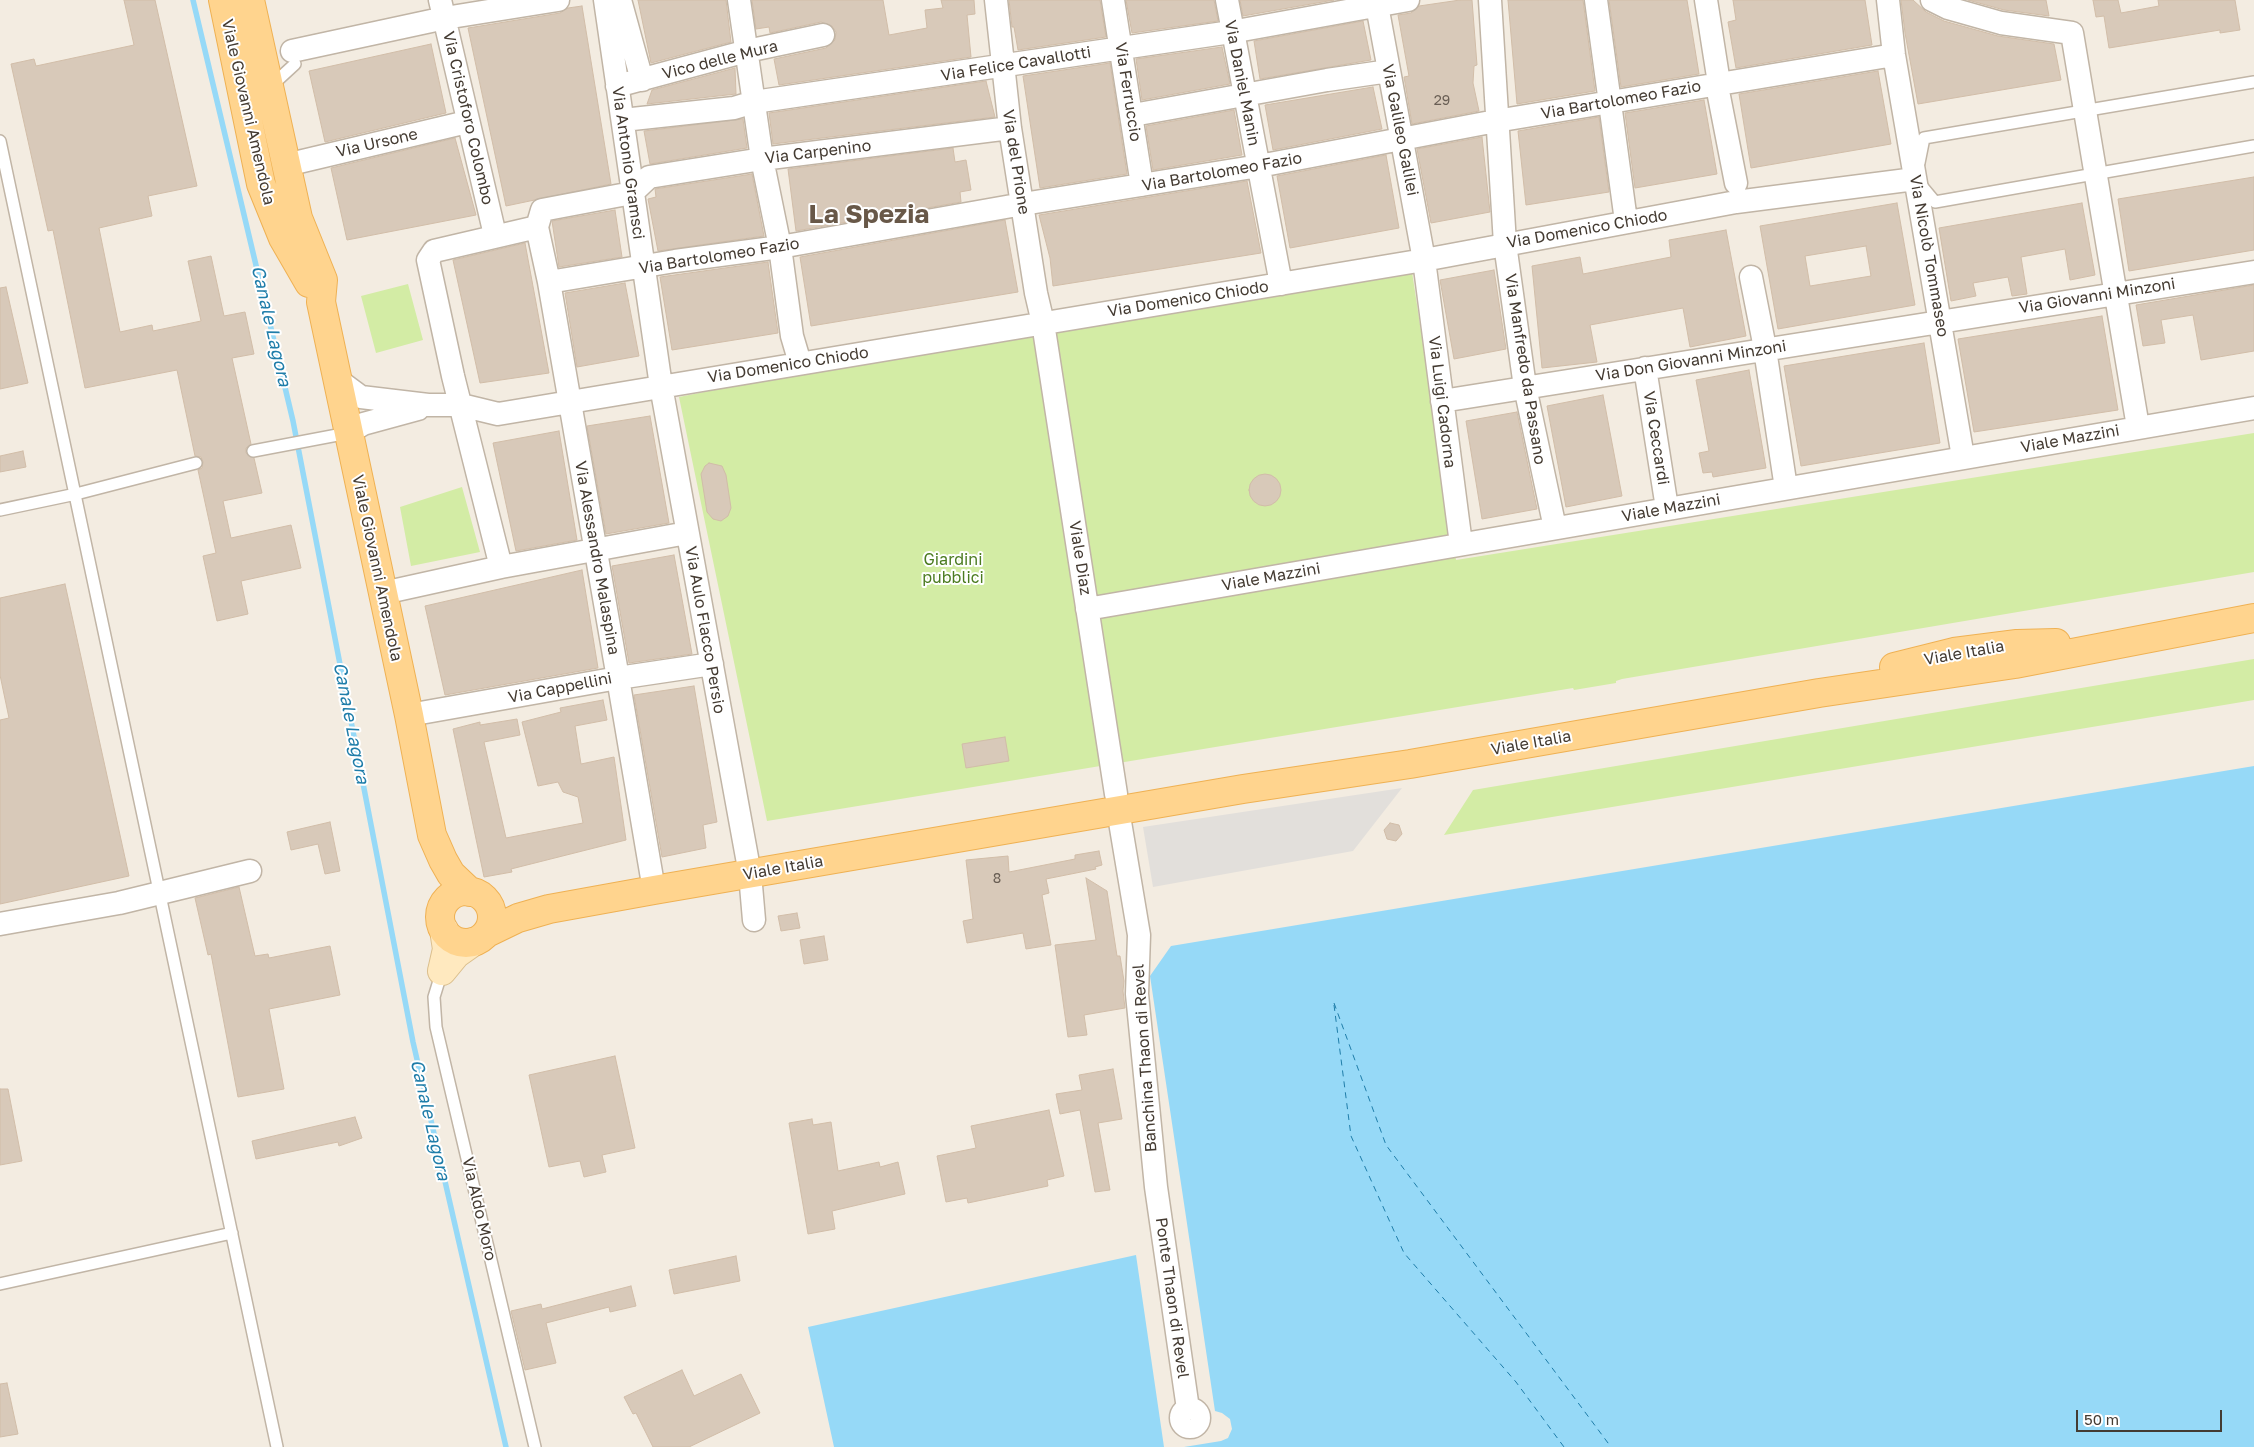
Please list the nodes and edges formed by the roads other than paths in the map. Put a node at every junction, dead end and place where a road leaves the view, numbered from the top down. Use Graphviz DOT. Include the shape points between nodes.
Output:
graph roads {
  1 [pos="223,0"];
  2 [pos="250,0"];
  3 [pos="558,0"];
  4 [pos="605,0"];
  5 [pos="620,0"];
  6 [pos="739,0"];
  7 [pos="996,0"];
  8 [pos="1113,0"];
  9 [pos="1227,0"];
  10 [pos="1408,0"];
  11 [pos="1490,0"];
  12 [pos="1596,0"];
  13 [pos="1706,0"];
  14 [pos="1888,0"];
  15 [pos="1932,0"];
  16 [pos="1376,2"];
  17 [pos="442,9"];
  18 [pos="1231,32"];
  19 [pos="822,35"];
  20 [pos="1121,48"];
  21 [pos="747,51"];
  22 [pos="1894,55"];
  23 [pos="294,58"];
  24 [pos="1003,67"];
  25 [pos="1389,72"];
  26 [pos="642,80"];
  27 [pos="2254,82"];
  28 [pos="617,86"];
  29 [pos="1718,87"];
  30 [pos="269,89"];
  31 [pos="1244,96"];
  32 [pos="754,102"];
  33 [pos="1611,102"];
  34 [pos="2085,111"];
  35 [pos="1133,115"];
  36 [pos="624,120"];
  37 [pos="1496,121"];
  38 [pos="467,122"];
  39 [pos="1010,128"];
  40 [pos="1403,139"];
  41 [pos="0,141"];
  42 [pos="2254,146"];
  43 [pos="762,160"];
  44 [pos="286,165"];
  45 [pos="1259,166"];
  46 [pos="2095,174"];
  47 [pos="1915,179"];
  48 [pos="1736,182"];
  49 [pos="1142,185"];
  50 [pos="632,193"];
  51 [pos="1023,204"];
  52 [pos="1626,221"];
  53 [pos="537,227"];
  54 [pos="495,235"];
  55 [pos="1504,244"];
  56 [pos="780,247"];
  57 [pos="1424,260"];
  58 [pos="643,268"];
  59 [pos="2254,272"];
  60 [pos="1751,278"];
  61 [pos="549,282"];
  62 [pos="1281,284"];
  63 [pos="2115,294"];
  64 [pos="321,302"];
  65 [pos="1940,322"];
  66 [pos="1044,323"];
  67 [pos="1765,349"];
  68 [pos="800,363"];
  69 [pos="1645,368"];
  70 [pos="338,380"];
  71 [pos="661,386"];
  72 [pos="1524,387"];
  73 [pos="1442,401"];
  74 [pos="570,402"];
  75 [pos="461,405"];
  76 [pos="428,406"];
  77 [pos="2254,408"];
  78 [pos="2138,427"];
  79 [pos="348,432"];
  80 [pos="252,451"];
  81 [pos="1963,458"];
  82 [pos="196,463"];
  83 [pos="1786,488"];
  84 [pos="76,494"];
  85 [pos="1667,508"];
  86 [pos="0,510"];
  87 [pos="1555,528"];
  88 [pos="688,533"];
  89 [pos="1459,534"];
  90 [pos="596,550"];
  91 [pos="501,567"];
  92 [pos="383,593"];
  93 [pos="2254,607"];
  94 [pos="1087,609"];
  95 [pos="2242,620"];
  96 [pos="712,664"];
  97 [pos="618,678"];
  98 [pos="409,715"];
  99 [pos="1117,802"];
  100 [pos="432,835"];
  101 [pos="250,871"];
  102 [pos="750,874"];
  103 [pos="654,890"];
  104 [pos="160,892"];
  105 [pos="478,896"];
  106 [pos="549,908"];
  107 [pos="443,920"];
  108 [pos="754,920"];
  109 [pos="0,924"];
  110 [pos="480,938"];
  111 [pos="442,971"];
  112 [pos="1156,1187"];
  113 [pos="232,1233"];
  114 [pos="0,1284"];
  115 [pos="1191,1428"];
  116 [pos="277,1447"];
  117 [pos="535,1447"];
  1 -- 64 [label="main road, Viale Giovanni Amendola" via="264,193 282,238"];
  2 -- 30 [label="main road, Viale Giovanni Amendola"];
  3 -- 17 [label="street"];
  4 -- 28 [label="street, Via Antonio Gramsci"];
  5 -- 26 [label="street"];
  6 -- 21 [label="street"];
  7 -- 24 [label="street, Via del Prione"];
  8 -- 20 [label="street, Via Ferruccio"];
  9 -- 18 [label="street, Via Daniel Manin"];
  10 -- 16 [label="street, Via Felice Cavallotti"];
  11 -- 37 [label="street, Via Manfredo da Passano"];
  12 -- 33 [label="street"];
  13 -- 29 [label="street"];
  14 -- 22 [label="street, Via Nicolò Tommaseo"];
  15 -- 34 [label="street" via="1948,8 2001,22 2072,33"];
  16 -- 18 [label="street, Via Felice Cavallotti"];
  16 -- 25 [label="street, Via Galileo Galilei"];
  17 -- 23 [label="street"];
  17 -- 38 [label="street, Via Cristoforo Colombo"];
  18 -- 20 [label="street, Via Felice Cavallotti"];
  18 -- 31 [label="street, Via Daniel Manin"];
  19 -- 21 [label="street, Vico delle Mura"];
  20 -- 24 [label="street, Via Felice Cavallotti"];
  20 -- 35 [label="street, Via Ferruccio"];
  21 -- 26 [label="street, Vico delle Mura"];
  21 -- 32 [label="street"];
  22 -- 29 [label="street, Via Bartolomeo Fazio"];
  22 -- 47 [label="street, Via Nicolò Tommaseo"];
  23 -- 30 [label="lane"];
  24 -- 32 [label="street, Via Felice Cavallotti"];
  24 -- 39 [label="street, Via del Prione"];
  25 -- 31 [label="street"];
  25 -- 40 [label="street, Via Galileo Galilei"];
  26 -- 28 [label="street, Vico delle Mura"];
  27 -- 34 [label="lane"];
  28 -- 36 [label="street, Via Antonio Gramsci"];
  29 -- 33 [label="street, Via Bartolomeo Fazio"];
  29 -- 48 [label="street"];
  30 -- 44 [label="main road, Viale Giovanni Amendola"];
  31 -- 35 [label="street"];
  31 -- 45 [label="street, Via Daniel Manin"];
  32 -- 36 [label="street, Via Felice Cavallotti" via="734,108"];
  32 -- 43 [label="street"];
  33 -- 37 [label="street, Via Bartolomeo Fazio"];
  33 -- 52 [label="street"];
  34 -- 46 [label="street"];
  34 -- 47 [label="lane" via="1924,138"];
  35 -- 49 [label="street, Via Ferruccio"];
  36 -- 50 [label="street, Via Antonio Gramsci"];
  37 -- 40 [label="street, Via Bartolomeo Fazio"];
  37 -- 55 [label="street, Via Manfredo da Passano"];
  38 -- 44 [label="street, Via Ursone"];
  38 -- 54 [label="street, Via Cristoforo Colombo"];
  39 -- 43 [label="street, Via Carpenino"];
  39 -- 51 [label="street, Via del Prione"];
  40 -- 45 [label="street, Via Bartolomeo Fazio"];
  40 -- 57 [label="street, Via Galileo Galilei"];
  41 -- 84 [label="lane"];
  42 -- 46 [label="lane"];
  43 -- 50 [label="street, Via Carpenino" via="648,177"];
  43 -- 56 [label="street"];
  44 -- 64 [label="main road, Viale Giovanni Amendola" via="298,218 322,280"];
  45 -- 49 [label="street, Via Bartolomeo Fazio"];
  45 -- 62 [label="street, Via Daniel Manin"];
  46 -- 47 [label="lane" via="1935,202"];
  46 -- 63 [label="street"];
  47 -- 52 [label="street, Via Domenico Chiodo" via="1736,202"];
  47 -- 65 [label="street, Via Nicolò Tommaseo"];
  49 -- 51 [label="street, Via Bartolomeo Fazio"];
  50 -- 53 [label="street" via="542,210"];
  50 -- 58 [label="street, Via Antonio Gramsci"];
  51 -- 56 [label="street, Via Bartolomeo Fazio"];
  51 -- 66 [label="street, Via del Prione" via="1036,294"];
  52 -- 55 [label="street, Via Domenico Chiodo"];
  53 -- 54 [label="street"];
  53 -- 61 [label="street, Via Alessandro Malaspina"];
  54 -- 75 [label="street" via="434,251 428,260"];
  55 -- 57 [label="street, Via Domenico Chiodo"];
  55 -- 72 [label="street, Via Manfredo da Passano"];
  56 -- 58 [label="street, Via Bartolomeo Fazio"];
  56 -- 68 [label="street" via="792,336"];
  57 -- 62 [label="street, Via Domenico Chiodo"];
  57 -- 73 [label="street, Via Luigi Cadorna"];
  58 -- 61 [label="street, Via Bartolomeo Fazio"];
  58 -- 71 [label="street, Via Antonio Gramsci"];
  59 -- 63 [label="street, Via Giovanni Minzoni"];
  60 -- 67 [label="street"];
  61 -- 74 [label="street, Via Alessandro Malaspina"];
  62 -- 66 [label="street, Via Domenico Chiodo"];
  63 -- 65 [label="street, Via Giovanni Minzoni"];
  63 -- 78 [label="street"];
  64 -- 70 [label="main road, Viale Giovanni Amendola"];
  65 -- 67 [label="street, Via Don Giovanni Minzoni"];
  65 -- 81 [label="street, Via Nicolò Tommaseo"];
  66 -- 68 [label="street, Via Domenico Chiodo"];
  66 -- 94 [label="street, Viale Diaz"];
  67 -- 69 [label="street, Via Don Giovanni Minzoni"];
  67 -- 83 [label="street"];
  68 -- 71 [label="street, Via Domenico Chiodo"];
  69 -- 72 [label="street, Via Don Giovanni Minzoni"];
  69 -- 85 [label="street, Via Ceccardi"];
  70 -- 76 [label="street" via="361,398"];
  70 -- 79 [label="main road, Viale Giovanni Amendola"];
  71 -- 74 [label="street, Via Domenico Chiodo"];
  71 -- 88 [label="street, Via Aulo Flacco Persio"];
  72 -- 73 [label="street, Via Don Giovanni Minzoni"];
  72 -- 87 [label="street, Via Manfredo da Passano"];
  73 -- 89 [label="street, Via Luigi Cadorna"];
  74 -- 75 [label="street, Via Domenico Chiodo" via="498,414"];
  74 -- 90 [label="street, Via Alessandro Malaspina"];
  75 -- 76 [label="street, Via Domenico Chiodo"];
  75 -- 91 [label="street"];
  76 -- 79 [label="street" via="364,424"];
  77 -- 78 [label="street, Viale Mazzini"];
  78 -- 81 [label="street, Viale Mazzini"];
  79 -- 80 [label="lane"];
  79 -- 92 [label="main road, Viale Giovanni Amendola"];
  81 -- 83 [label="street, Viale Mazzini"];
  82 -- 84 [label="lane"];
  83 -- 85 [label="street, Viale Mazzini"];
  84 -- 86 [label="lane"];
  84 -- 104 [label="lane"];
  85 -- 87 [label="street, Viale Mazzini"];
  87 -- 89 [label="street, Viale Mazzini"];
  88 -- 90 [label="street"];
  88 -- 96 [label="street, Via Aulo Flacco Persio"];
  89 -- 94 [label="street, Viale Mazzini"];
  90 -- 91 [label="street"];
  90 -- 97 [label="street, Via Alessandro Malaspina"];
  91 -- 92 [label="street"];
  92 -- 98 [label="main road, Viale Giovanni Amendola"];
  93 -- 95 [label="main road, Viale Italia"];
  94 -- 99 [label="street, Viale Diaz"];
  95 -- 99 [label="main road, Viale Italia" via="2005,666 1819,693 1410,764 1243,789 1218,776"];
  96 -- 97 [label="street, Via Cappellini"];
  96 -- 102 [label="street, Via Aulo Flacco Persio"];
  97 -- 98 [label="street, Via Cappellini"];
  97 -- 103 [label="street, Via Alessandro Malaspina"];
  98 -- 100 [label="main road, Viale Giovanni Amendola"];
  99 -- 102 [label="main road, Viale Italia" via="1038,807 1017,828"];
  99 -- 112 [label="street, Banchina Thaon di Revel" via="1139,935 1137,994"];
  100 -- 105 [label="main road, Viale Giovanni Amendola" via="451,874"];
  100 -- 107 [label="main road, Viale Giovanni Amendola"];
  101 -- 104 [label="street"];
  102 -- 103 [label="main road, Viale Italia"];
  102 -- 108 [label="street, Via Aulo Flacco Persio"];
  103 -- 106 [label="main road, Viale Italia"];
  104 -- 109 [label="street" via="119,903"];
  104 -- 113 [label="lane"];
  105 -- 106 [label="main road, Viale Italia" via="522,908"];
  105 -- 107 [label="main road" via="456,894 450,897"];
  105 -- 110 [label="main road" via="492,917"];
  106 -- 110 [label="main road, Viale Italia" via="518,918"];
  107 -- 110 [label="main road" via="456,941"];
  107 -- 111 [label="street, Via Aldo Moro" via="447,949"];
  110 -- 111 [label="street, Via Aldo Moro" via="456,954"];
  111 -- 117 [label="lane, Via Aldo Moro" via="434,997 436,1026"];
  112 -- 115 [label="street, Ponte Thaon di Revel"];
  113 -- 114 [label="lane"];
  113 -- 116 [label="lane"];
}
